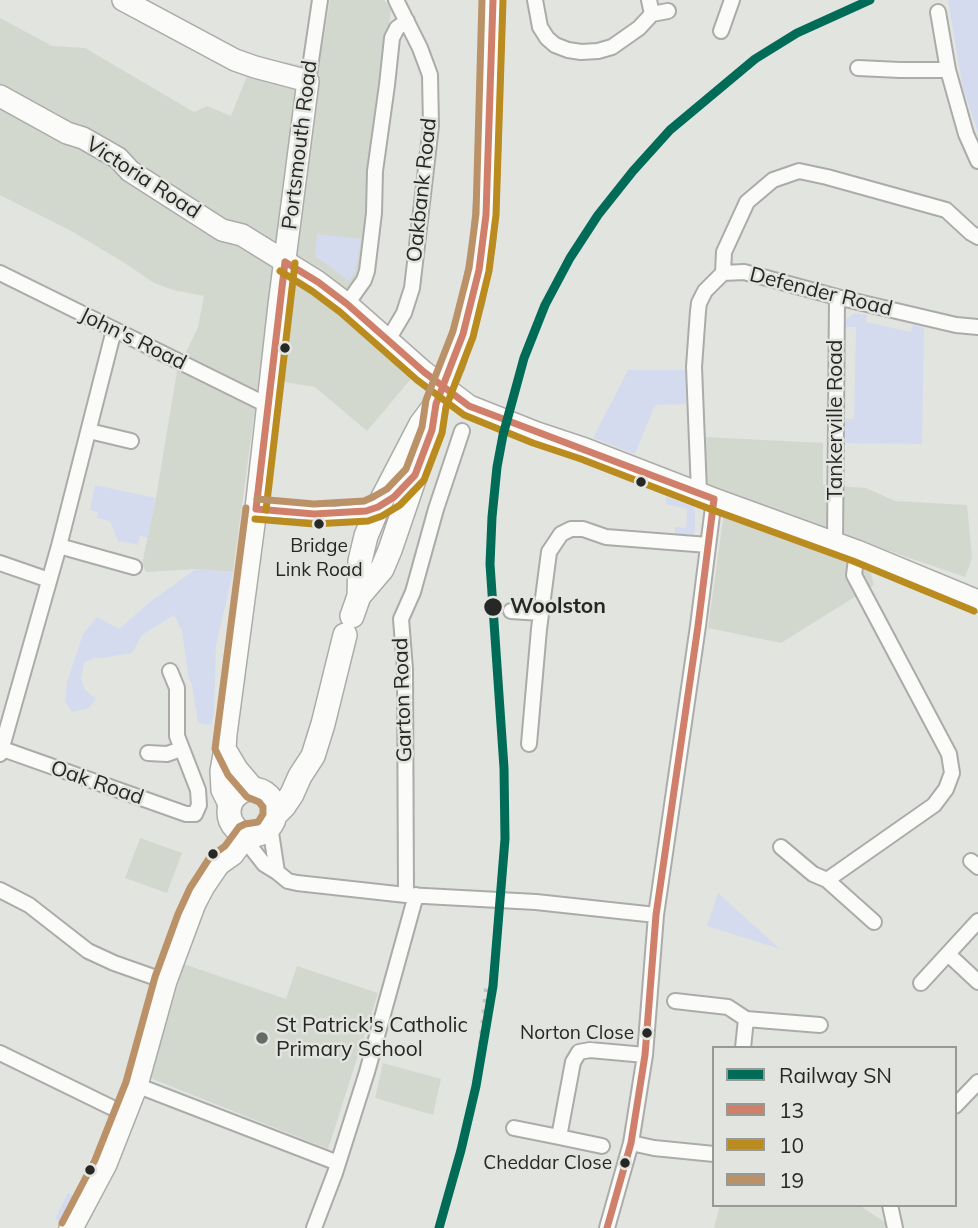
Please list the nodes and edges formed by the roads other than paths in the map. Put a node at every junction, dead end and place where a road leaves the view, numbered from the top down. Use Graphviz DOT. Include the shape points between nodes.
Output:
graph roads {
  1 [pos="123,0"];
  2 [pos="320,0"];
  3 [pos="396,0"];
  4 [pos="493,0"];
  5 [pos="535,0"];
  6 [pos="732,0"];
  7 [pos="651,7"];
  8 [pos="668,11"];
  9 [pos="938,12"];
  10 [pos="407,21"];
  11 [pos="721,31"];
  12 [pos="858,68"];
  13 [pos="948,70"];
  14 [pos="308,81"];
  15 [pos="0,96"];
  16 [pos="978,161"];
  17 [pos="978,237"];
  18 [pos="285,261"];
  19 [pos="0,273"];
  20 [pos="723,273"];
  21 [pos="837,297"];
  22 [pos="347,304"];
  23 [pos="978,327"];
  24 [pos="114,330"];
  25 [pos="388,340"];
  26 [pos="436,404"];
  27 [pos="267,405"];
  28 [pos="462,430"];
  29 [pos="89,431"];
  30 [pos="131,441"];
  31 [pos="415,475"];
  32 [pos="706,496"];
  33 [pos="378,508"];
  34 [pos="256,509"];
  35 [pos="835,543"];
  36 [pos="708,545"];
  37 [pos="59,546"];
  38 [pos="857,551"];
  39 [pos="0,563"];
  40 [pos="134,567"];
  41 [pos="49,580"];
  42 [pos="978,601"];
  43 [pos="511,611"];
  44 [pos="541,612"];
  45 [pos="352,616"];
  46 [pos="170,671"];
  47 [pos="529,744"];
  48 [pos="181,749"];
  49 [pos="225,749"];
  50 [pos="1,751"];
  51 [pos="148,753"];
  52 [pos="300,776"];
  53 [pos="256,790"];
  54 [pos="250,823"];
  55 [pos="781,847"];
  56 [pos="277,872"];
  57 [pos="827,880"];
  58 [pos="0,890"];
  59 [pos="411,895"];
  60 [pos="656,915"];
  61 [pos="978,921"];
  62 [pos="874,922"];
  63 [pos="948,954"];
  64 [pos="165,981"];
  65 [pos="921,982"];
  66 [pos="978,982"];
  67 [pos="675,1001"];
  68 [pos="746,1019"];
  69 [pos="820,1025"];
  70 [pos="743,1046"];
  71 [pos="0,1053"];
  72 [pos="645,1055"];
  73 [pos="978,1082"];
  74 [pos="136,1085"];
  75 [pos="957,1104"];
  76 [pos="125,1114"];
  77 [pos="513,1128"];
  78 [pos="559,1137"];
  79 [pos="631,1143"];
  80 [pos="602,1146"];
  81 [pos="712,1154"];
  82 [pos="338,1163"];
  83 [pos="890,1207"];
  84 [pos="71,1228"];
  85 [pos="314,1228"];
  86 [pos="607,1228"];
  87 [pos="895,1228"];
  1 -- 14 [label="street" via="235,60"];
  2 -- 14 [label="street, Portsmouth Road"];
  3 -- 10 [label="street, Oakbank Road"];
  4 -- 26 [label="main road, bridge" via="487,186 479,270 463,334"];
  5 -- 7 [label="street" via="547,38 568,50 612,47 639,29"];
  6 -- 11 [label="street"];
  7 -- 8 [label="street"];
  9 -- 13 [label="street"];
  10 -- 22 [label="street" via="392,38 367,271"];
  10 -- 25 [label="street, Oakbank Road" via="430,75 432,125 412,288"];
  12 -- 13 [label="street"];
  13 -- 16 [label="street"];
  14 -- 18 [label="street, Portsmouth Road"];
  15 -- 18 [label="street, Victoria Road" via="118,158 130,171 222,230 242,235"];
  17 -- 20 [label="street" via="946,210 799,171 773,180 747,202 724,252"];
  18 -- 22 [label="street, Victoria Road"];
  18 -- 27 [label="street, Portsmouth Road"];
  19 -- 24 [label="street, John's Road"];
  20 -- 21 [label="street, Defender Road" via="744,272"];
  20 -- 32 [label="street, Defender Road" via="705,291 698,311 694,366"];
  21 -- 23 [label="street, Defender Road"];
  21 -- 35 [label="street, Tankerville Road"];
  22 -- 25 [label="street, Victoria Road"];
  24 -- 27 [label="street, John's Road"];
  24 -- 29 [label="street"];
  25 -- 32 [label="street, Victoria Road" via="469,406"];
  26 -- 31 [label="main road" via="432,430"];
  26 -- 33 [label="main road"];
  27 -- 34 [label="street, Portsmouth Road"];
  28 -- 59 [label="street, Garton Road" via="401,619"];
  29 -- 30 [label="street"];
  29 -- 37 [label="street"];
  31 -- 33 [label="street"];
  31 -- 45 [label="main road" via="382,569"];
  32 -- 35 [label="street, Victoria Road"];
  32 -- 36 [label="street, Defender Road"];
  33 -- 34 [label="street" via="334,514"];
  33 -- 45 [label="main road" via="366,536"];
  34 -- 49 [label="street, Portsmouth Road"];
  35 -- 38 [label="street, Victoria Road"];
  36 -- 44 [label="street" via="606,537 571,529 561,534 549,552"];
  36 -- 60 [label="street, Defender Road"];
  37 -- 40 [label="street"];
  37 -- 41 [label="street"];
  38 -- 42 [label="street, Victoria Road"];
  38 -- 57 [label="street" via="854,575 949,754 952,772 934,805"];
  39 -- 41 [label="street"];
  41 -- 50 [label="street"];
  43 -- 44 [label="street"];
  44 -- 47 [label="street"];
  45 -- 52 [label="main road" via="313,757"];
  46 -- 48 [label="street" via="177,688"];
  48 -- 50 [label="street, Oak Road" via="198,790 200,805 195,814"];
  48 -- 51 [label="street"];
  49 -- 53 [label="street"];
  49 -- 54 [label="street, Portsmouth Road" via="221,785"];
  52 -- 53 [label="main road"];
  52 -- 54 [label="main road" via="284,806"];
  53 -- 54 [label="main road" via="238,794"];
  53 -- 54 [label="main road" via="265,793 275,810"];
  54 -- 56 [label="street"];
  54 -- 56 [label="street" via="253,849"];
  54 -- 64 [label="main road" via="232,854 218,864 203,886"];
  55 -- 57 [label="street"];
  56 -- 59 [label="street" via="297,883"];
  57 -- 62 [label="street"];
  58 -- 64 [label="street" via="29,905 88,951"];
  59 -- 60 [label="street"];
  59 -- 82 [label="street, Garton Road" via="367,1072"];
  60 -- 72 [label="street, Defender Road"];
  61 -- 63 [label="street"];
  63 -- 65 [label="street"];
  63 -- 66 [label="street"];
  64 -- 74 [label="main road"];
  67 -- 68 [label="street" via="729,1007"];
  68 -- 69 [label="street"];
  68 -- 70 [label="street"];
  71 -- 76 [label="street"];
  72 -- 78 [label="street" via="579,1052 573,1062"];
  72 -- 79 [label="street, Defender Road"];
  73 -- 75 [label="street"];
  74 -- 76 [label="main road"];
  74 -- 82 [label="street"];
  76 -- 84 [label="main road"];
  77 -- 78 [label="street"];
  78 -- 80 [label="street"];
  79 -- 81 [label="street"];
  79 -- 86 [label="street, Defender Road"];
  82 -- 85 [label="street, Garton Road"];
  83 -- 87 [label="street"];
}
